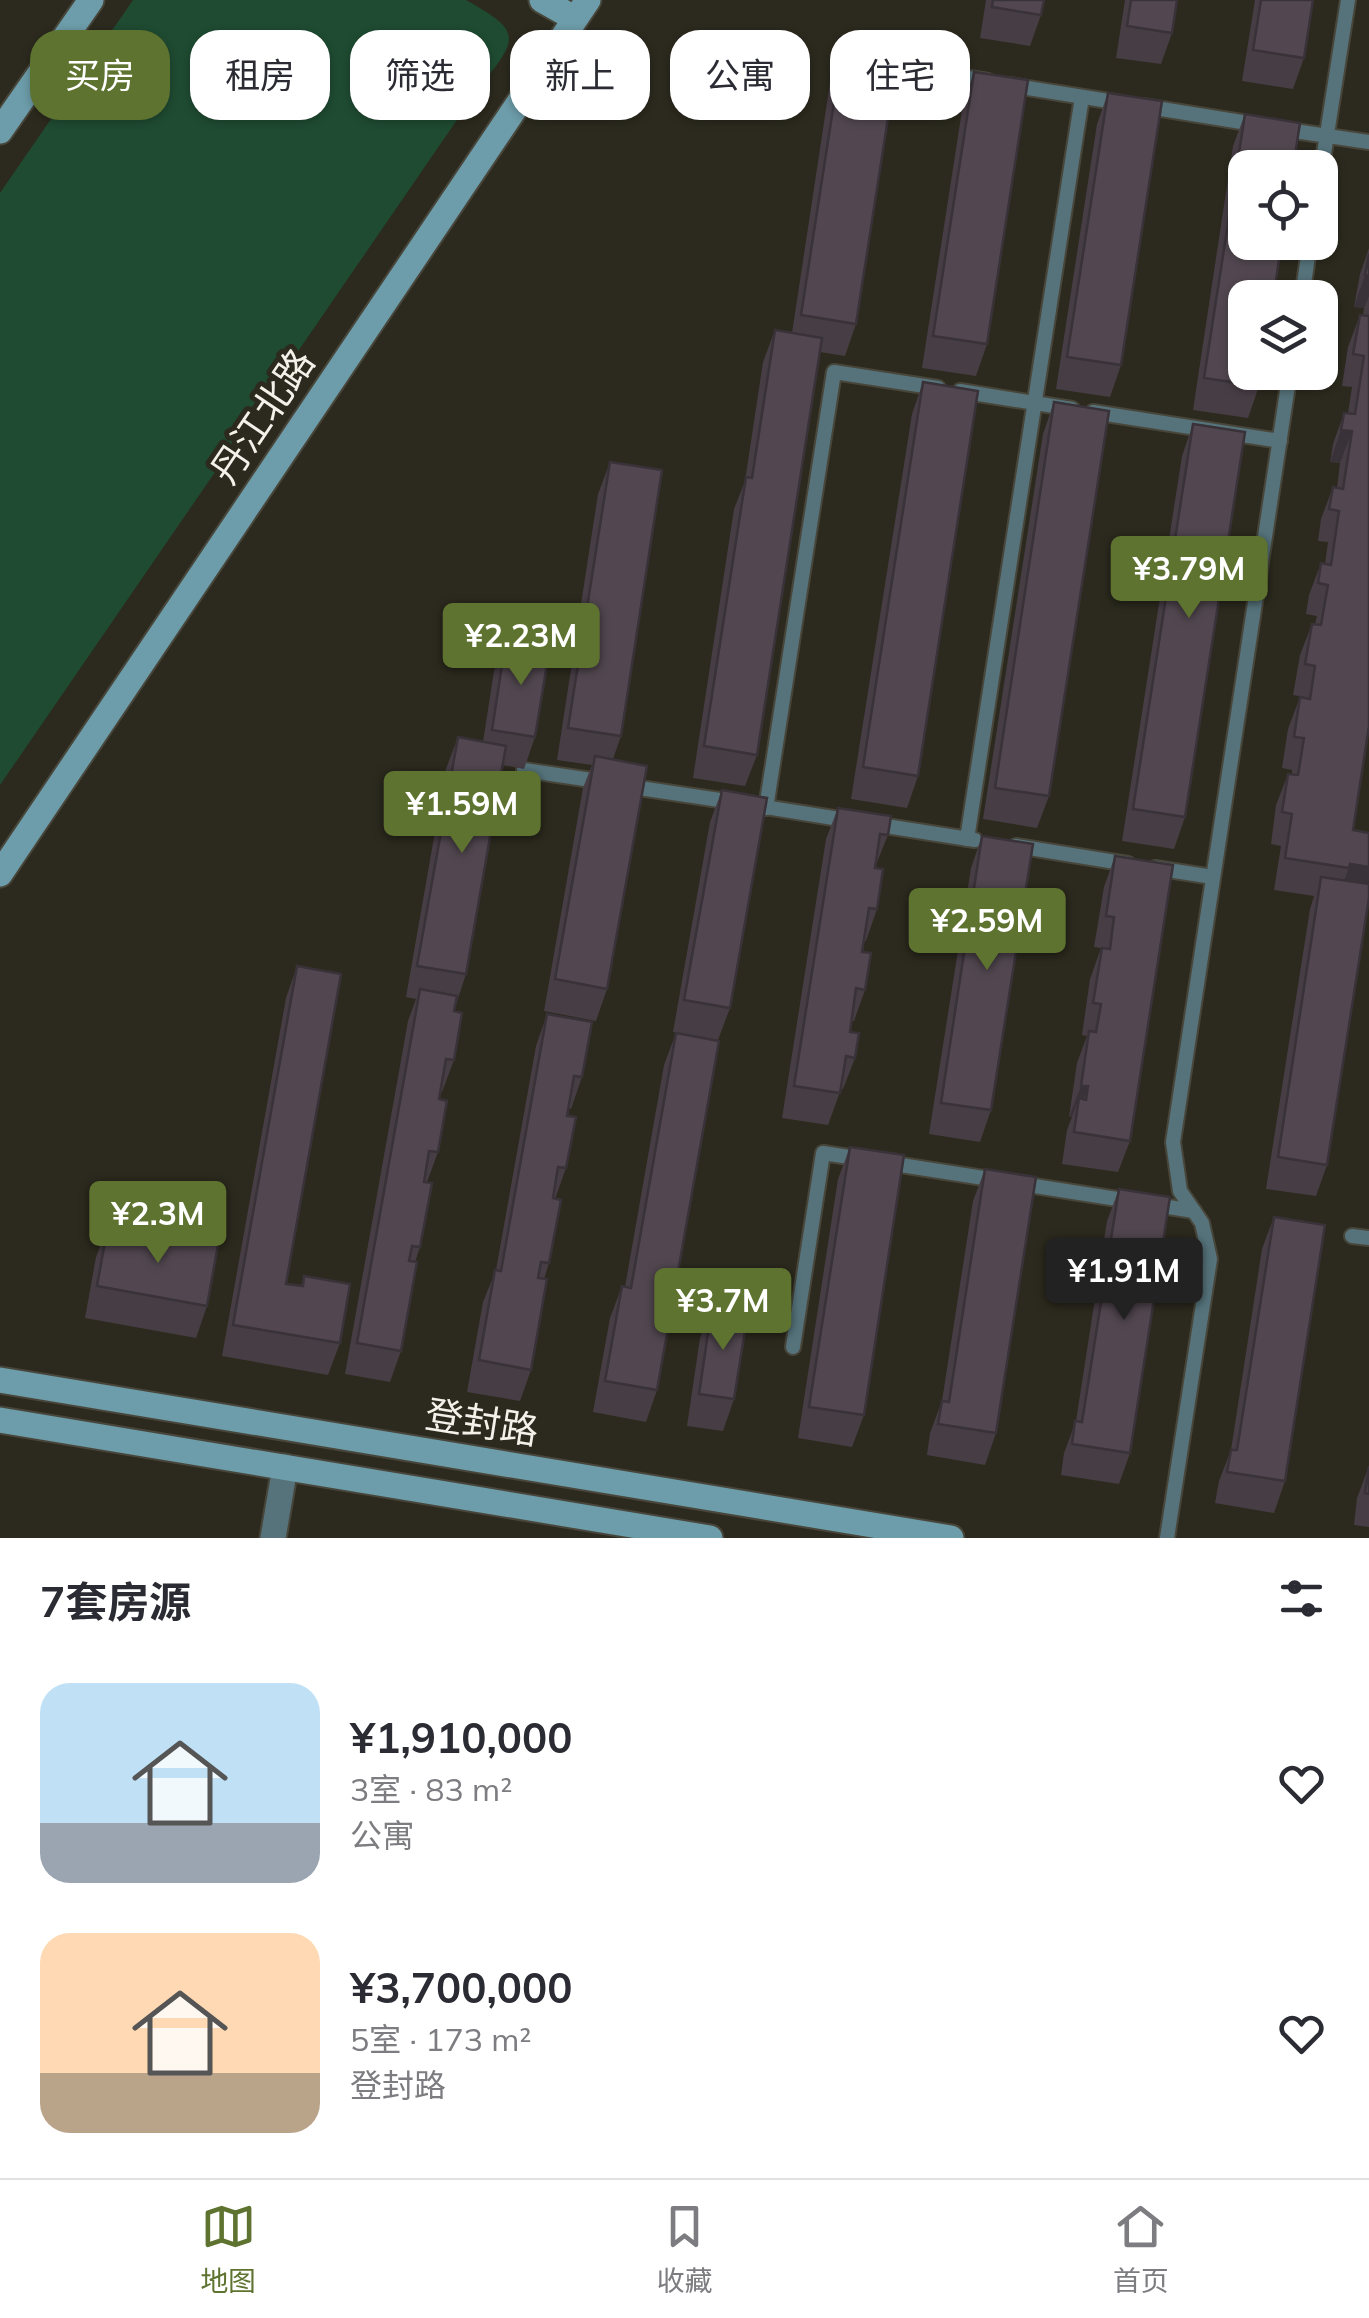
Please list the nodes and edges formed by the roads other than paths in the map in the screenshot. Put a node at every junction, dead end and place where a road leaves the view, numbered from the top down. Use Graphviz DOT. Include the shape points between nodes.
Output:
graph roads {
  1 [pos="91,0"];
  2 [pos="542,0"];
  3 [pos="1348,0"];
  4 [pos="581,9"];
  5 [pos="970,78"];
  6 [pos="1082,96"];
  7 [pos="0,131"];
  8 [pos="1327,136"];
  9 [pos="1369,142"];
  10 [pos="1325,150"];
  11 [pos="1287,390"];
  12 [pos="1035,403"];
  13 [pos="1280,441"];
  14 [pos="524,770"];
  15 [pos="766,808"];
  16 [pos="967,838"];
  17 [pos="986,842"];
  18 [pos="1005,844"];
  19 [pos="0,874"];
  20 [pos="1213,877"];
  21 [pos="1194,1211"];
  22 [pos="1352,1236"];
  23 [pos="1369,1238"];
  24 [pos="793,1347"];
  25 [pos="0,1380"];
  26 [pos="0,1420"];
  27 [pos="285,1467"];
  28 [pos="273,1538"];
  29 [pos="710,1538"];
  30 [pos="951,1538"];
  31 [pos="1167,1538"];
  1 -- 7 [label="main road"];
  2 -- 4 [label="main road"];
  3 -- 8 [label="lane"];
  4 -- 19 [label="main road, 丹江北路"];
  5 -- 6 [label="lane"];
  6 -- 8 [label="lane"];
  6 -- 12 [label="lane"];
  8 -- 9 [label="lane"];
  8 -- 10 [label="lane"];
  11 -- 13 [label="lane"];
  12 -- 13 [label="lane"];
  12 -- 15 [label="lane" via="834,372"];
  12 -- 16 [label="lane"];
  13 -- 20 [label="lane"];
  14 -- 15 [label="lane"];
  15 -- 16 [label="lane"];
  16 -- 17 [label="lane"];
  18 -- 20 [label="lane"];
  20 -- 21 [label="lane" via="1173,1142 1180,1191"];
  21 -- 24 [label="lane" via="823,1153"];
  21 -- 31 [label="lane" via="1210,1259"];
  22 -- 23 [label="lane"];
  25 -- 30 [label="main road, 登封路"];
  26 -- 27 [label="main road, 登封路"];
  27 -- 28 [label="street"];
  27 -- 29 [label="main road, 登封路"];
}
